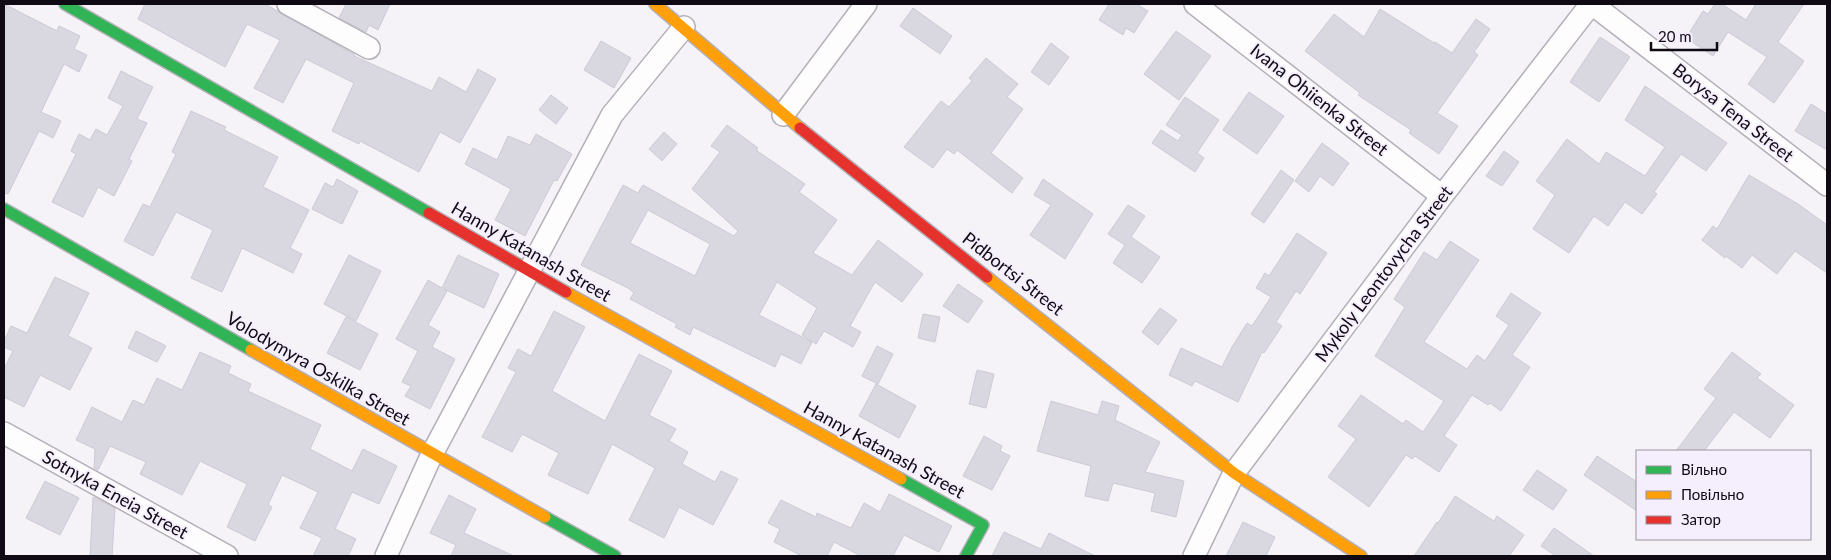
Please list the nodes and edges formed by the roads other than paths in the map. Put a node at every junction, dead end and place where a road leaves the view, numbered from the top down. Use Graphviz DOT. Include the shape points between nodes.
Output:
graph roads {
  1 [pos="65,4"];
  2 [pos="288,4"];
  3 [pos="655,4"];
  4 [pos="866,4"];
  5 [pos="1195,4"];
  6 [pos="1591,4"];
  7 [pos="684,27"];
  8 [pos="369,48"];
  9 [pos="783,115"];
  10 [pos="1827,185"];
  11 [pos="1442,196"];
  12 [pos="4,209"];
  13 [pos="529,271"];
  14 [pos="4,433"];
  15 [pos="432,454"];
  16 [pos="1234,473"];
  17 [pos="227,556"];
  18 [pos="386,556"];
  19 [pos="615,556"];
  20 [pos="966,556"];
  21 [pos="1194,556"];
  22 [pos="1361,556"];
  1 -- 13 [label="street, Hanny Katanash Street"];
  2 -- 8 [label="street"];
  3 -- 7 [label="street, Pidbortsi Street"];
  4 -- 9 [label="street"];
  5 -- 11 [label="street, Ivana Ohiienka Street"];
  6 -- 10 [label="street, Borysa Tena Street"];
  6 -- 11 [label="street, Mykoly Leontovycha Street"];
  7 -- 9 [label="street, Pidbortsi Street"];
  7 -- 13 [label="street" via="612,115"];
  9 -- 16 [label="street, Pidbortsi Street"];
  11 -- 16 [label="street, Mykoly Leontovycha Street"];
  12 -- 15 [label="street, Volodymyra Oskilka Street"];
  13 -- 15 [label="street"];
  13 -- 20 [label="street, Hanny Katanash Street" via="982,525"];
  14 -- 17 [label="street, Sotnyka Eneia Street"];
  15 -- 18 [label="street"];
  15 -- 19 [label="street, Volodymyra Oskilka Street"];
  16 -- 21 [label="street, Mykoly Leontovycha Street"];
  16 -- 22 [label="street, Pidbortsi Street"];
}
